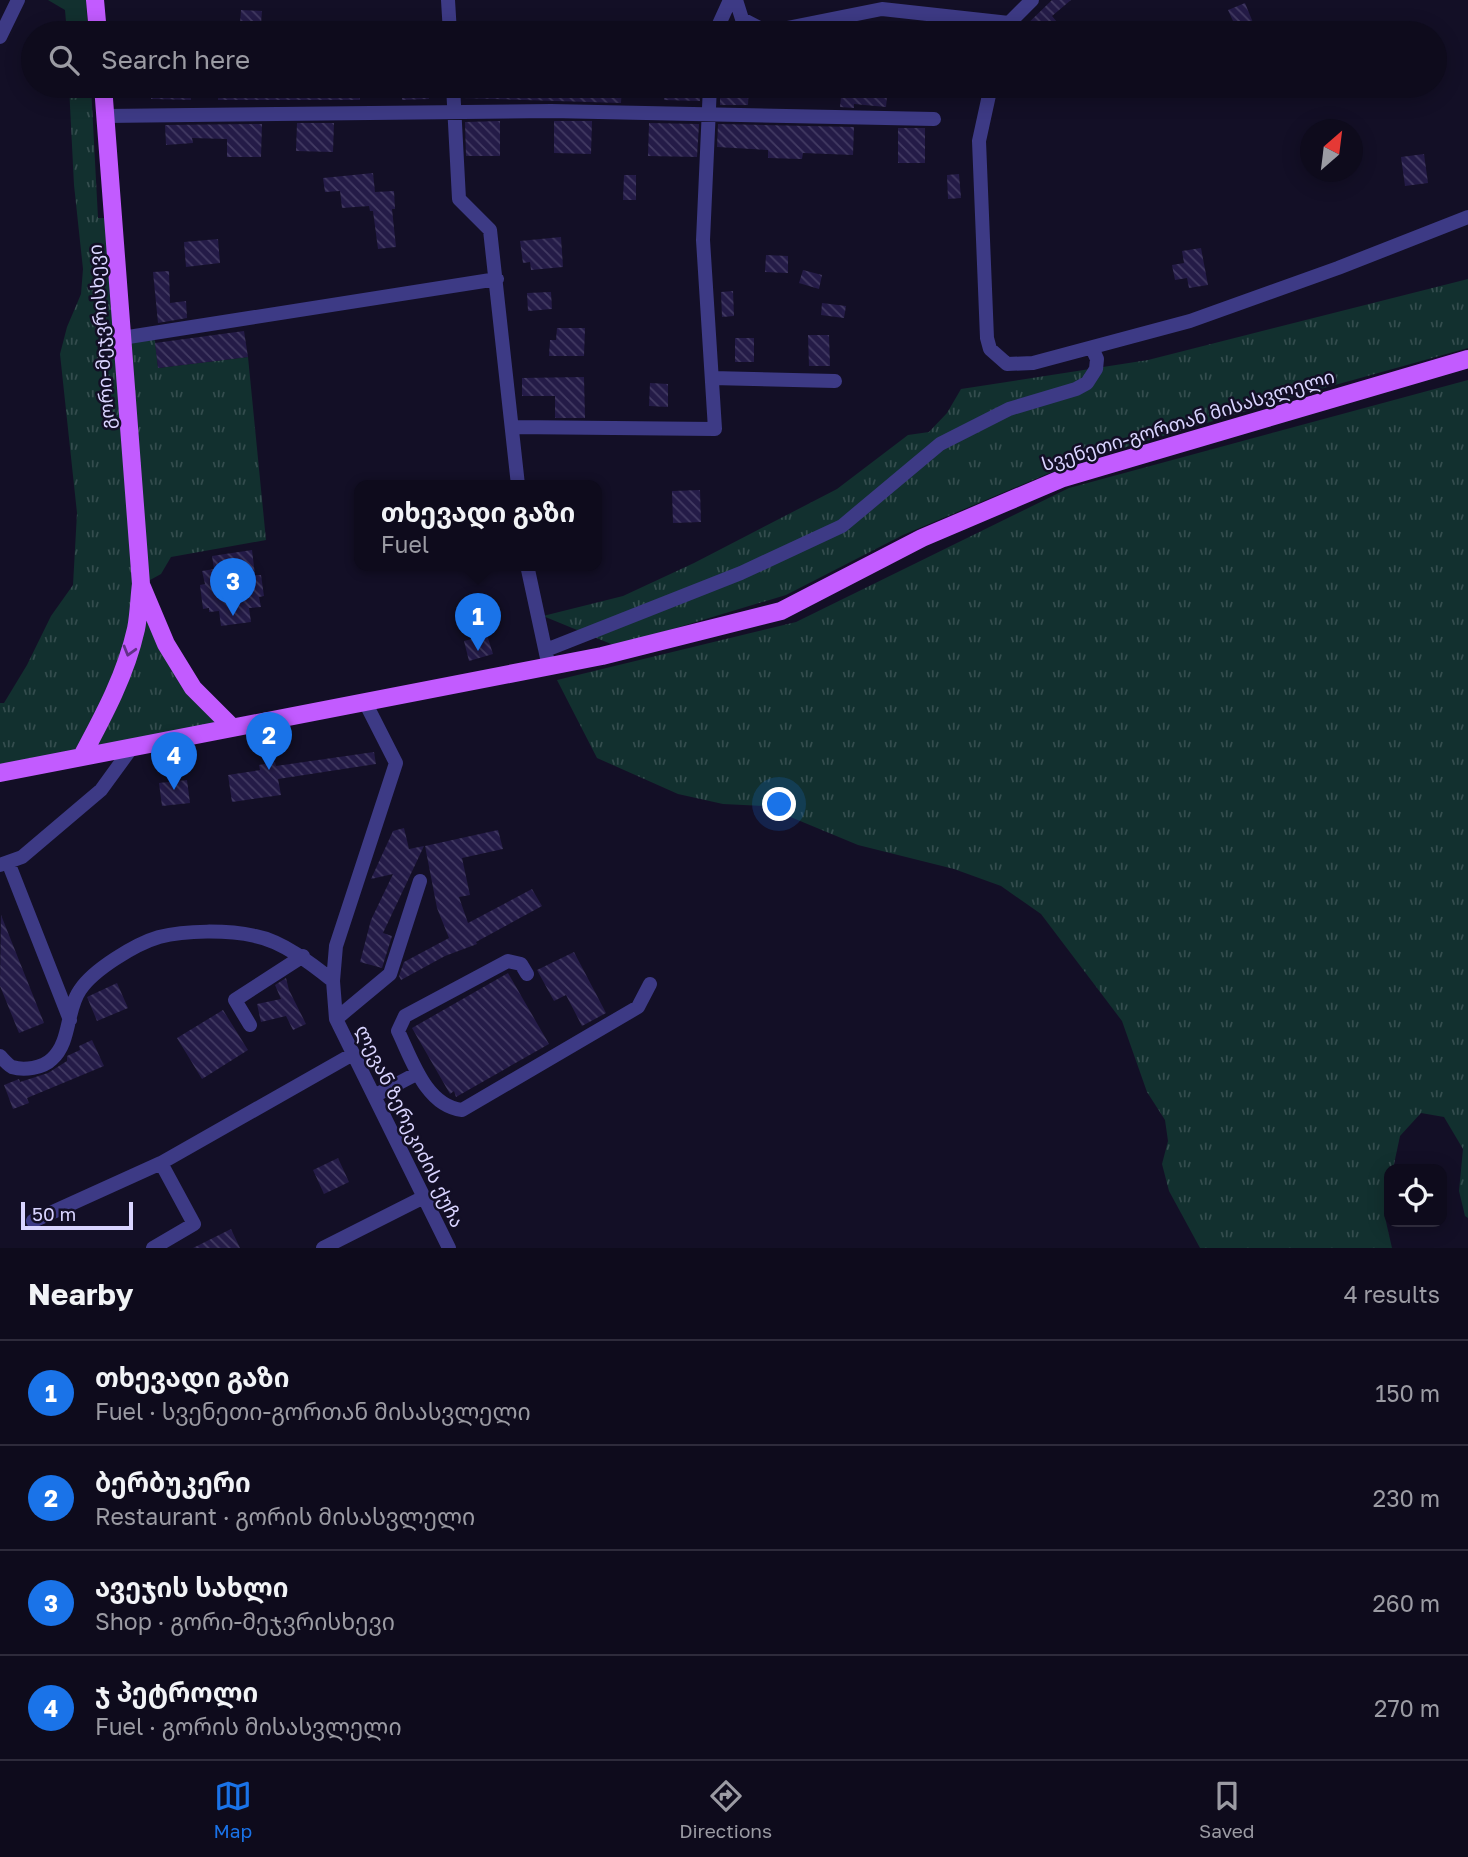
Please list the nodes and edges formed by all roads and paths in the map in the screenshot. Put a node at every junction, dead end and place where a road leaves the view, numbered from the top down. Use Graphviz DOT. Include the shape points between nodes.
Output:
graph roads {
  1 [pos="18,0"];
  2 [pos="95,0"];
  3 [pos="448,0"];
  4 [pos="730,0"];
  5 [pos="736,0"];
  6 [pos="1032,0"];
  7 [pos="97,21"];
  8 [pos="449,21"];
  9 [pos="720,21"];
  10 [pos="747,21"];
  11 [pos="822,21"];
  12 [pos="961,21"];
  13 [pos="1013,21"];
  14 [pos="0,37"];
  15 [pos="104,98"];
  16 [pos="454,98"];
  17 [pos="710,98"];
  18 [pos="988,98"];
  19 [pos="455,113"];
  20 [pos="710,114"];
  21 [pos="105,116"];
  22 [pos="933,120"];
  23 [pos="1468,217"];
  24 [pos="497,279"];
  25 [pos="122,338"];
  26 [pos="1092,348"];
  27 [pos="1468,359"];
  28 [pos="712,378"];
  29 [pos="835,381"];
  30 [pos="512,427"];
  31 [pos="517,480"];
  32 [pos="528,571"];
  33 [pos="141,584"];
  34 [pos="547,658"];
  35 [pos="365,702"];
  36 [pos="232,727"];
  37 [pos="134,746"];
  38 [pos="82,756"];
  39 [pos="0,772"];
  40 [pos="4,864"];
  41 [pos="420,881"];
  42 [pos="303,956"];
  43 [pos="527,974"];
  44 [pos="333,981"];
  45 [pos="650,984"];
  46 [pos="336,1019"];
  47 [pos="70,1020"];
  48 [pos="250,1025"];
  49 [pos="353,1054"];
  50 [pos="0,1056"];
  51 [pos="418,1073"];
  52 [pos="374,1096"];
  53 [pos="161,1164"];
  54 [pos="424,1197"];
  55 [pos="33,1221"];
  56 [pos="153,1248"];
  57 [pos="323,1248"];
  58 [pos="449,1248"];
  1 -- 14 [label="street"];
  2 -- 7 [label="main road"];
  3 -- 8 [label="street"];
  4 -- 9 [label="street"];
  5 -- 10 [label="street"];
  6 -- 13 [label="street"];
  11 -- 12 [label="street" via="881,9"];
  15 -- 21 [label="main road, გორი-მეჯვრისხევი"];
  16 -- 19 [label="street"];
  17 -- 20 [label="street"];
  18 -- 26 [label="street" via="979,141 990,349 1007,364 1033,363"];
  19 -- 20 [label="street"];
  19 -- 21 [label="street"];
  19 -- 24 [label="street" via="459,199 491,230"];
  20 -- 22 [label="street"];
  20 -- 28 [label="street" via="703,240"];
  21 -- 25 [label="main road, გორი-მეჯვრისხევი"];
  23 -- 26 [label="street" via="1190,321"];
  24 -- 25 [label="street"];
  24 -- 30 [label="street"];
  25 -- 33 [label="main road, გორი-მეჯვრისხევი"];
  26 -- 34 [label="street" via="1096,369 1087,383 1009,409 940,444 842,526"];
  27 -- 34 [label="main road, სვენეთი-გორთან მისასვლელი" via="1063,478 922,538 781,611 602,656"];
  28 -- 29 [label="street"];
  28 -- 30 [label="street" via="715,429"];
  30 -- 31 [label="street"];
  32 -- 34 [label="street"];
  33 -- 36 [label="main road, გორი-მეჯვრისხევი" via="166,644 193,688"];
  33 -- 38 [label="main road, გორი-მეჯვრისხევი, one-way" via="136,628 125,664"];
  34 -- 35 [label="main road, სვენეთი-გორთან მისასვლელი"];
  35 -- 36 [label="main road, სვენეთი-გორთან მისასვლელი"];
  35 -- 44 [label="street, ლევან ზერეკიძის ქუჩა" via="396,763 336,946"];
  36 -- 37 [label="main road, სვენეთი-გორთან მისასვლელი"];
  37 -- 38 [label="main road, სვენეთი-გორთან მისასვლელი"];
  37 -- 40 [label="street" via="101,790 22,857"];
  38 -- 39 [label="main road, სვენეთი-გორთან მისასვლელი"];
  40 -- 47 [label="street"];
  41 -- 46 [label="street" via="390,974"];
  42 -- 44 [label="street"];
  42 -- 47 [label="street" via="257,936 209,932 159,937 95,972 78,992"];
  42 -- 48 [label="street" via="235,1000"];
  43 -- 51 [label="street" via="520,964 508,961 405,1016 398,1031"];
  44 -- 46 [label="street, ლევან ზერეკიძის ქუჩა"];
  45 -- 51 [label="street" via="638,1007 463,1110 436,1097"];
  46 -- 49 [label="street, ლევან ზერეკიძის ქუჩა"];
  47 -- 50 [label="street" via="52,1059 36,1068 11,1067"];
  49 -- 52 [label="street, ლევან ზერეკიძის ქუჩა"];
  49 -- 53 [label="street"];
  51 -- 52 [label="street"];
  52 -- 54 [label="street, ლევან ზერეკიძის ქუჩა"];
  53 -- 55 [label="street"];
  53 -- 56 [label="street" via="194,1224"];
  54 -- 57 [label="street"];
  54 -- 58 [label="street, ლევან ზერეკიძის ქუჩა"];
}
